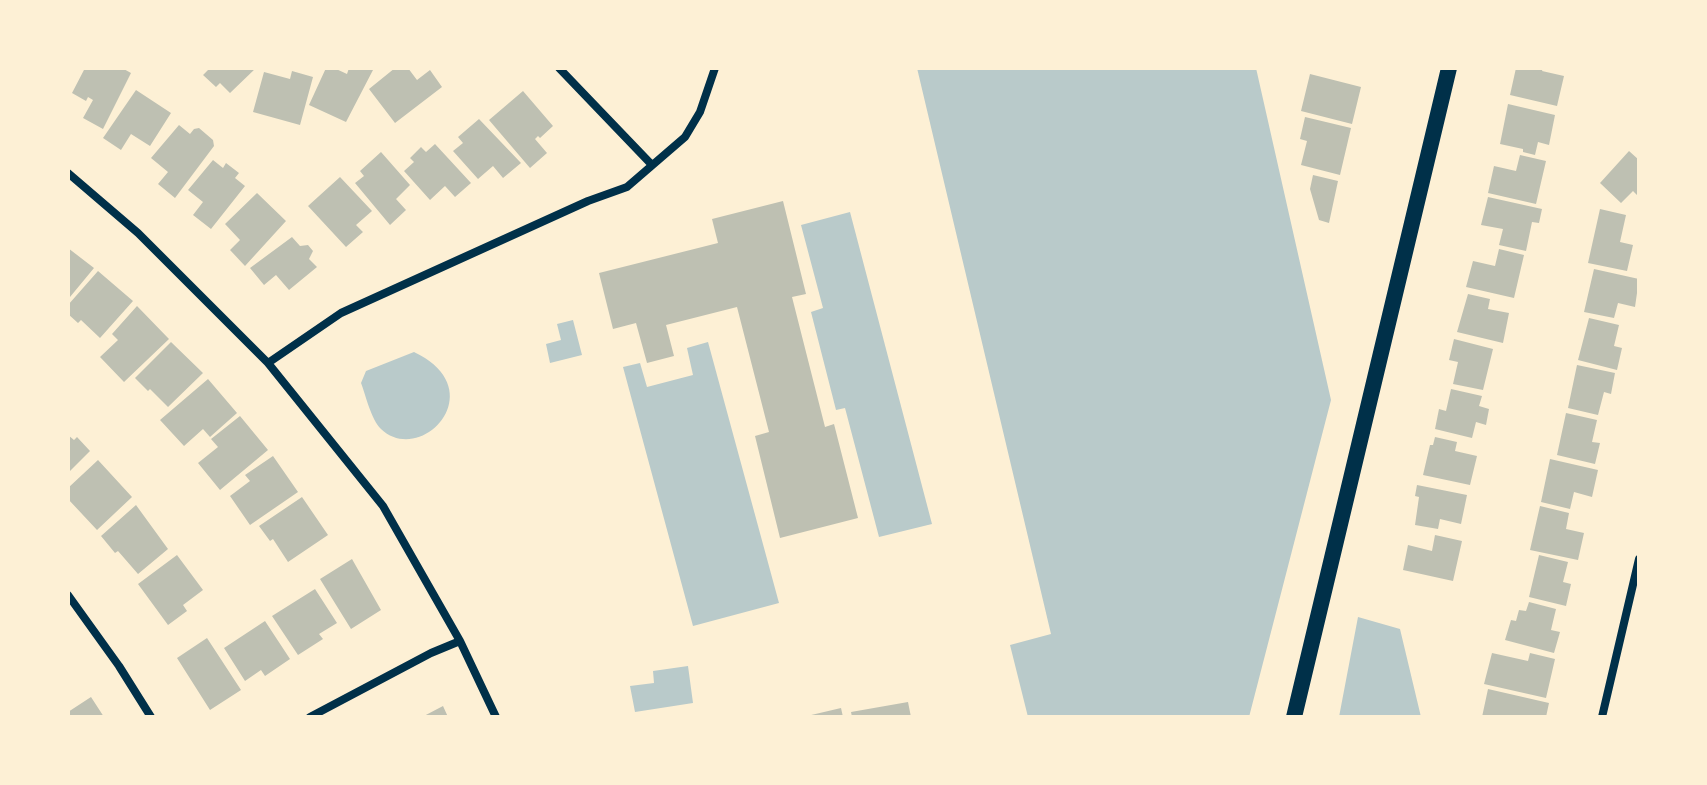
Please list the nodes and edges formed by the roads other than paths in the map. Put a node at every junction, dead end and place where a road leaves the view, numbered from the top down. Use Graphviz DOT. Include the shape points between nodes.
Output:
graph roads {
  1 [pos="559,68"];
  2 [pos="715,68"];
  3 [pos="1449,68"];
  4 [pos="652,165"];
  5 [pos="68,173"];
  6 [pos="268,363"];
  7 [pos="1639,559"];
  8 [pos="68,595"];
  9 [pos="460,641"];
  10 [pos="151,717"];
  11 [pos="310,717"];
  12 [pos="496,717"];
  13 [pos="1294,717"];
  14 [pos="1602,717"];
  1 -- 4 [label="street"];
  2 -- 4 [label="street" via="685,137"];
  3 -- 13 [label="main road"];
  4 -- 6 [label="street" via="627,187 341,313"];
  5 -- 6 [label="street" via="138,233"];
  6 -- 9 [label="street" via="383,506"];
  7 -- 14 [label="street"];
  8 -- 10 [label="street"];
  9 -- 11 [label="street"];
  9 -- 12 [label="street"];
}
